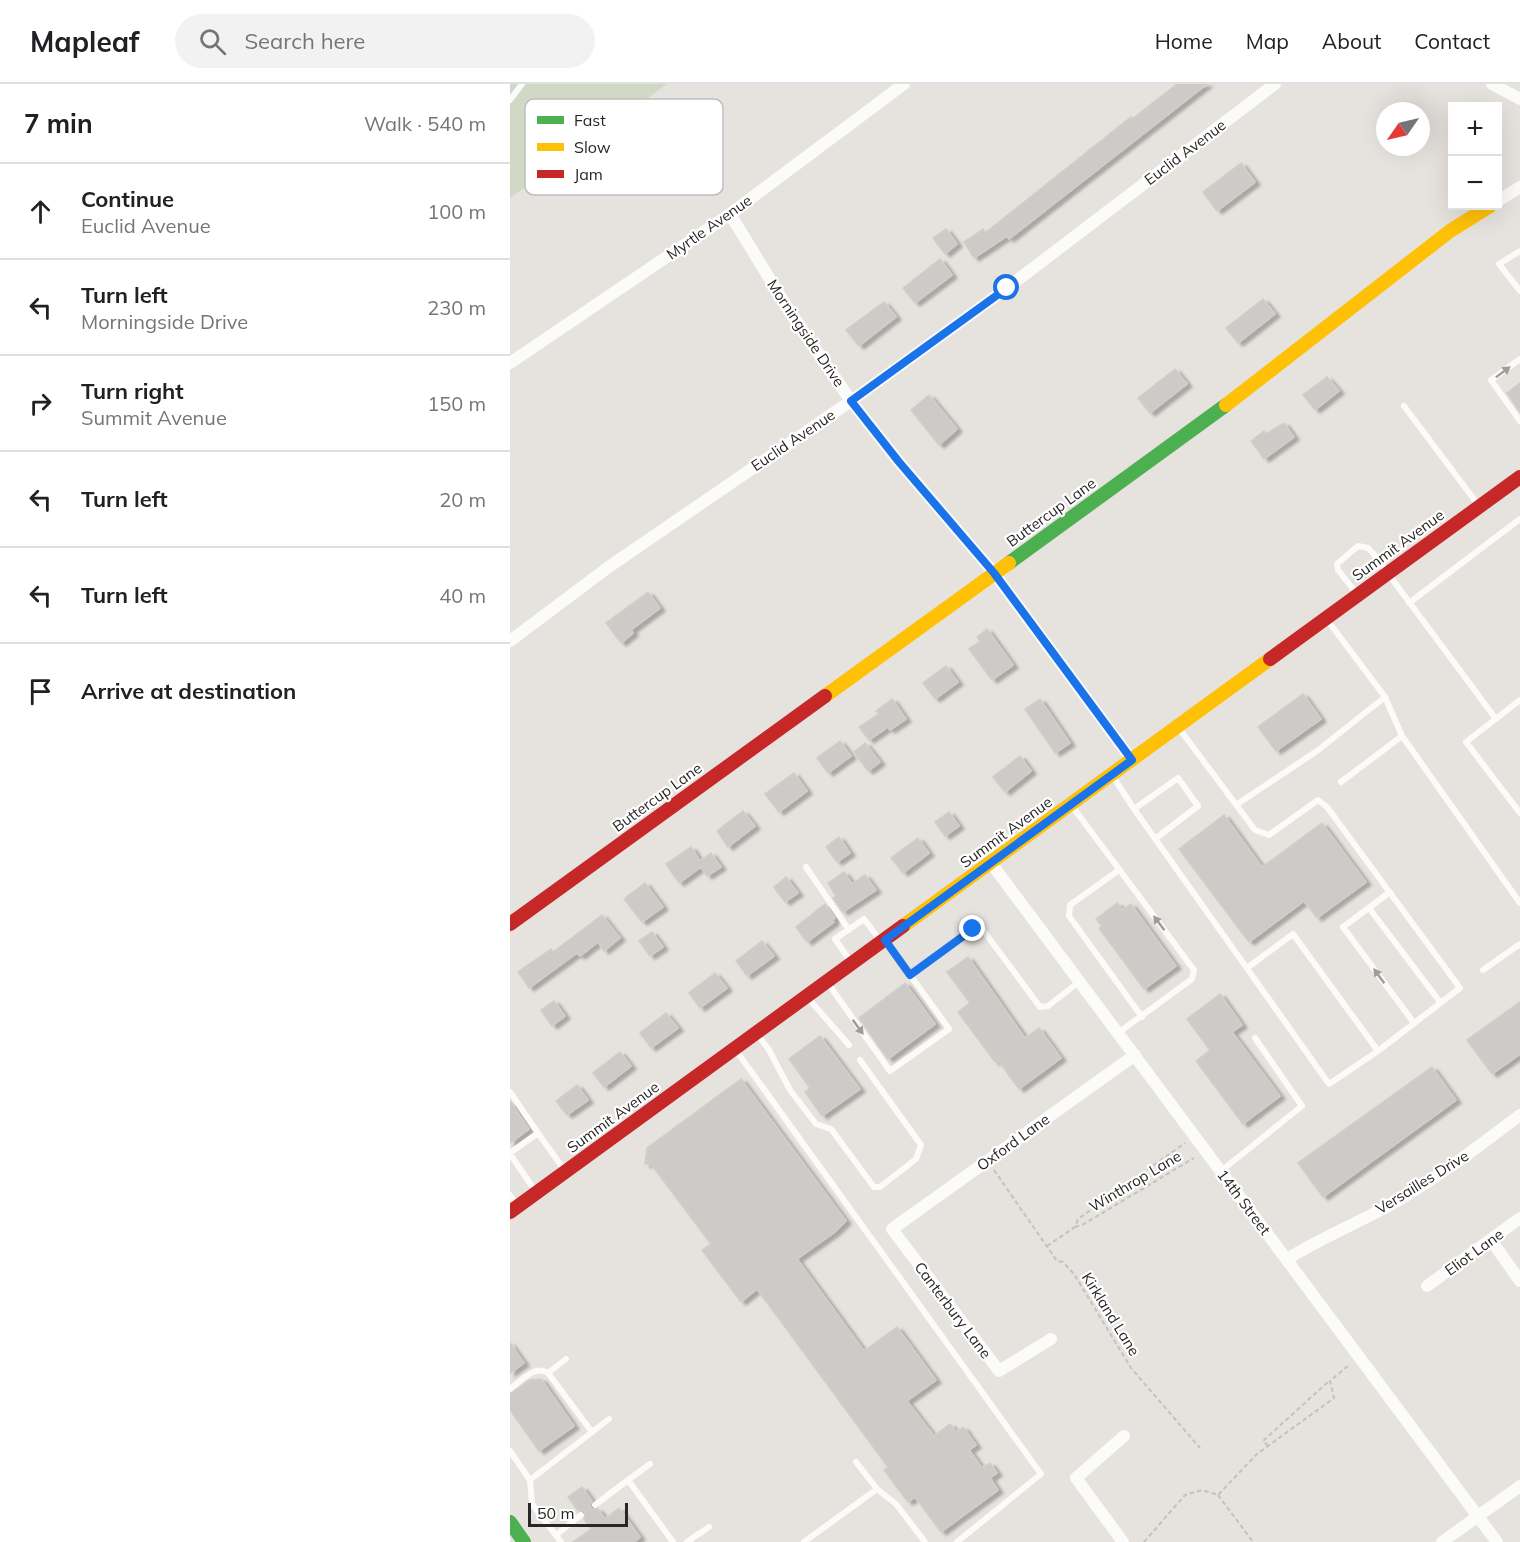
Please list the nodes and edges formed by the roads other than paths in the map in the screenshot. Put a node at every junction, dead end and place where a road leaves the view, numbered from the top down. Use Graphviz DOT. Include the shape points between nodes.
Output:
graph roads {
  1 [pos="522,84"];
  2 [pos="903,84"];
  3 [pos="1275,84"];
  4 [pos="1492,84"];
  5 [pos="510,99"];
  6 [pos="1520,99"];
  7 [pos="1520,187"];
  8 [pos="1502,198"];
  9 [pos="1484,210"];
  10 [pos="730,214"];
  11 [pos="1520,250"];
  12 [pos="1520,291"];
  13 [pos="1520,359"];
  14 [pos="510,363"];
  15 [pos="851,401"];
  16 [pos="1404,406"];
  17 [pos="1520,421"];
  18 [pos="1516,482"];
  19 [pos="1479,506"];
  20 [pos="1520,519"];
  21 [pos="994,573"];
  22 [pos="1388,573"];
  23 [pos="1358,595"];
  24 [pos="1410,603"];
  25 [pos="1326,618"];
  26 [pos="510,641"];
  27 [pos="1385,697"];
  28 [pos="1520,700"];
  29 [pos="1496,719"];
  30 [pos="1178,726"];
  31 [pos="1402,736"];
  32 [pos="1132,760"];
  33 [pos="1112,775"];
  34 [pos="1341,782"];
  35 [pos="1071,805"];
  36 [pos="1236,805"];
  37 [pos="1134,809"];
  38 [pos="1520,813"];
  39 [pos="1155,839"];
  40 [pos="991,863"];
  41 [pos="806,867"];
  42 [pos="1119,870"];
  43 [pos="1390,892"];
  44 [pos="1520,903"];
  45 [pos="1369,908"];
  46 [pos="510,924"];
  47 [pos="849,930"];
  48 [pos="883,941"];
  49 [pos="1520,944"];
  50 [pos="852,964"];
  51 [pos="1247,969"];
  52 [pos="1483,970"];
  53 [pos="910,975"];
  54 [pos="827,982"];
  55 [pos="1080,982"];
  56 [pos="807,996"];
  57 [pos="1440,1002"];
  58 [pos="1142,1017"];
  59 [pos="1414,1023"];
  60 [pos="756,1033"];
  61 [pos="1119,1033"];
  62 [pos="1255,1038"];
  63 [pos="849,1045"];
  64 [pos="735,1048"];
  65 [pos="1378,1051"];
  66 [pos="1135,1054"];
  67 [pos="860,1060"];
  68 [pos="510,1092"];
  69 [pos="1520,1115"];
  70 [pos="538,1133"];
  71 [pos="510,1153"];
  72 [pos="566,1171"];
  73 [pos="1221,1171"];
  74 [pos="537,1192"];
  75 [pos="512,1204"];
  76 [pos="1520,1218"];
  77 [pos="892,1229"];
  78 [pos="1491,1240"];
  79 [pos="1287,1259"];
  80 [pos="1520,1281"];
  81 [pos="1427,1286"];
  82 [pos="1051,1339"];
  83 [pos="566,1359"];
  84 [pos="548,1373"];
  85 [pos="510,1389"];
  86 [pos="609,1419"];
  87 [pos="592,1432"];
  88 [pos="1124,1436"];
  89 [pos="510,1452"];
  90 [pos="856,1462"];
  91 [pos="650,1464"];
  92 [pos="530,1480"];
  93 [pos="628,1480"];
  94 [pos="1520,1486"];
  95 [pos="877,1490"];
  96 [pos="595,1505"];
  97 [pos="581,1515"];
  98 [pos="1478,1516"];
  99 [pos="510,1522"];
  100 [pos="709,1527"];
  101 [pos="556,1535"];
  102 [pos="524,1542"];
  103 [pos="561,1542"];
  104 [pos="673,1542"];
  105 [pos="687,1542"];
  106 [pos="804,1542"];
  107 [pos="925,1542"];
  108 [pos="957,1542"];
  109 [pos="1123,1542"];
  110 [pos="1442,1542"];
  111 [pos="1497,1542"];
  1 -- 5 [label="lane"];
  2 -- 10 [label="street, Myrtle Avenue"];
  3 -- 15 [label="street, Euclid Avenue"];
  4 -- 6 [label="street"];
  7 -- 8 [label="street"];
  9 -- 21 [label="main road, Buttercup Lane" via="1450,231 1231,402"];
  10 -- 14 [label="street, Myrtle Avenue"];
  10 -- 15 [label="street, Morningside Drive"];
  11 -- 12 [label="lane" via="1499,264"];
  17 -- 13 [label="lane, one-way" via="1491,381"];
  15 -- 21 [label="street, Morningside Drive"];
  15 -- 26 [label="street, Euclid Avenue" via="610,566"];
  16 -- 19 [label="lane"];
  18 -- 19 [label="main road, Summit Avenue"];
  19 -- 22 [label="main road, Summit Avenue"];
  20 -- 24 [label="lane"];
  21 -- 32 [label="street, Morningside Drive"];
  21 -- 46 [label="main road, Buttercup Lane"];
  22 -- 23 [label="main road, Summit Avenue"];
  22 -- 23 [label="lane" via="1368,548 1358,546 1337,567"];
  22 -- 24 [label="lane"];
  23 -- 25 [label="main road, Summit Avenue"];
  24 -- 29 [label="lane"];
  25 -- 27 [label="lane"];
  25 -- 30 [label="main road, Summit Avenue"];
  27 -- 31 [label="lane"];
  27 -- 36 [label="lane" via="1317,751"];
  28 -- 29 [label="lane"];
  29 -- 38 [label="lane" via="1466,742"];
  30 -- 32 [label="main road, Summit Avenue"];
  30 -- 36 [label="lane"];
  31 -- 34 [label="lane"];
  31 -- 44 [label="lane"];
  32 -- 33 [label="main road, Summit Avenue"];
  33 -- 35 [label="main road, Summit Avenue"];
  33 -- 37 [label="lane"];
  35 -- 40 [label="main road, Summit Avenue"];
  35 -- 42 [label="lane"];
  36 -- 43 [label="lane" via="1255,831 1269,835 1318,800"];
  37 -- 39 [label="lane"];
  37 -- 39 [label="lane" via="1178,778 1198,806"];
  39 -- 51 [label="lane"];
  40 -- 48 [label="main road, Summit Avenue"];
  40 -- 55 [label="street, 14th Street"];
  41 -- 47 [label="lane"];
  42 -- 58 [label="lane" via="1070,905 1069,916"];
  58 -- 42 [label="lane, one-way" via="1192,979 1194,970"];
  43 -- 45 [label="lane"];
  43 -- 57 [label="lane" via="1460,987"];
  45 -- 57 [label="lane"];
  59 -- 45 [label="lane, one-way" via="1343,927"];
  47 -- 48 [label="lane" via="864,919"];
  47 -- 50 [label="lane" via="835,939"];
  48 -- 50 [label="main road, Summit Avenue"];
  48 -- 53 [label="lane"];
  49 -- 52 [label="lane"];
  50 -- 54 [label="main road, Summit Avenue"];
  51 -- 65 [label="lane" via="1329,1084"];
  51 -- 65 [label="lane" via="1293,934"];
  54 -- 53 [label="lane, one-way" via="890,1071 949,1029"];
  53 -- 55 [label="lane" via="973,929 983,930 1040,1007 1048,1006"];
  54 -- 56 [label="main road, Summit Avenue"];
  55 -- 61 [label="street, 14th Street"];
  56 -- 60 [label="main road, Summit Avenue"];
  56 -- 63 [label="lane"];
  57 -- 59 [label="lane"];
  58 -- 61 [label="lane"];
  59 -- 65 [label="lane"];
  60 -- 64 [label="main road, Summit Avenue"];
  60 -- 67 [label="lane" via="816,1124 831,1129 874,1186 880,1187 916,1159 921,1145"];
  61 -- 66 [label="street, 14th Street"];
  62 -- 73 [label="lane" via="1302,1106"];
  64 -- 72 [label="main road, Summit Avenue"];
  64 -- 108 [label="lane" via="1041,1474"];
  66 -- 73 [label="street, 14th Street"];
  66 -- 77 [label="street, Oxford Lane"];
  68 -- 70 [label="lane"];
  69 -- 79 [label="street, Versailles Drive" via="1392,1204"];
  70 -- 71 [label="lane"];
  70 -- 72 [label="lane"];
  71 -- 74 [label="lane"];
  72 -- 74 [label="main road, Summit Avenue"];
  73 -- 79 [label="street, 14th Street"];
  74 -- 75 [label="main road, Summit Avenue"];
  76 -- 78 [label="street, Eliot Lane"];
  77 -- 82 [label="street, Canterbury Lane" via="999,1371"];
  78 -- 80 [label="street"];
  78 -- 81 [label="street, Eliot Lane"];
  79 -- 98 [label="street, 14th Street"];
  83 -- 84 [label="lane"];
  84 -- 85 [label="lane" via="537,1369"];
  84 -- 87 [label="lane"];
  86 -- 87 [label="lane"];
  87 -- 92 [label="lane"];
  88 -- 109 [label="street" via="1076,1478"];
  89 -- 92 [label="lane"];
  90 -- 95 [label="lane"];
  91 -- 93 [label="lane"];
  92 -- 101 [label="lane" via="532,1504"];
  93 -- 96 [label="lane"];
  93 -- 104 [label="lane"];
  94 -- 98 [label="street"];
  95 -- 106 [label="lane"];
  95 -- 107 [label="lane" via="897,1504"];
  97 -- 101 [label="lane"];
  98 -- 110 [label="street"];
  98 -- 111 [label="street, 14th Street"];
  99 -- 102 [label="main road"];
  100 -- 105 [label="lane"];
  101 -- 103 [label="lane"];
}
